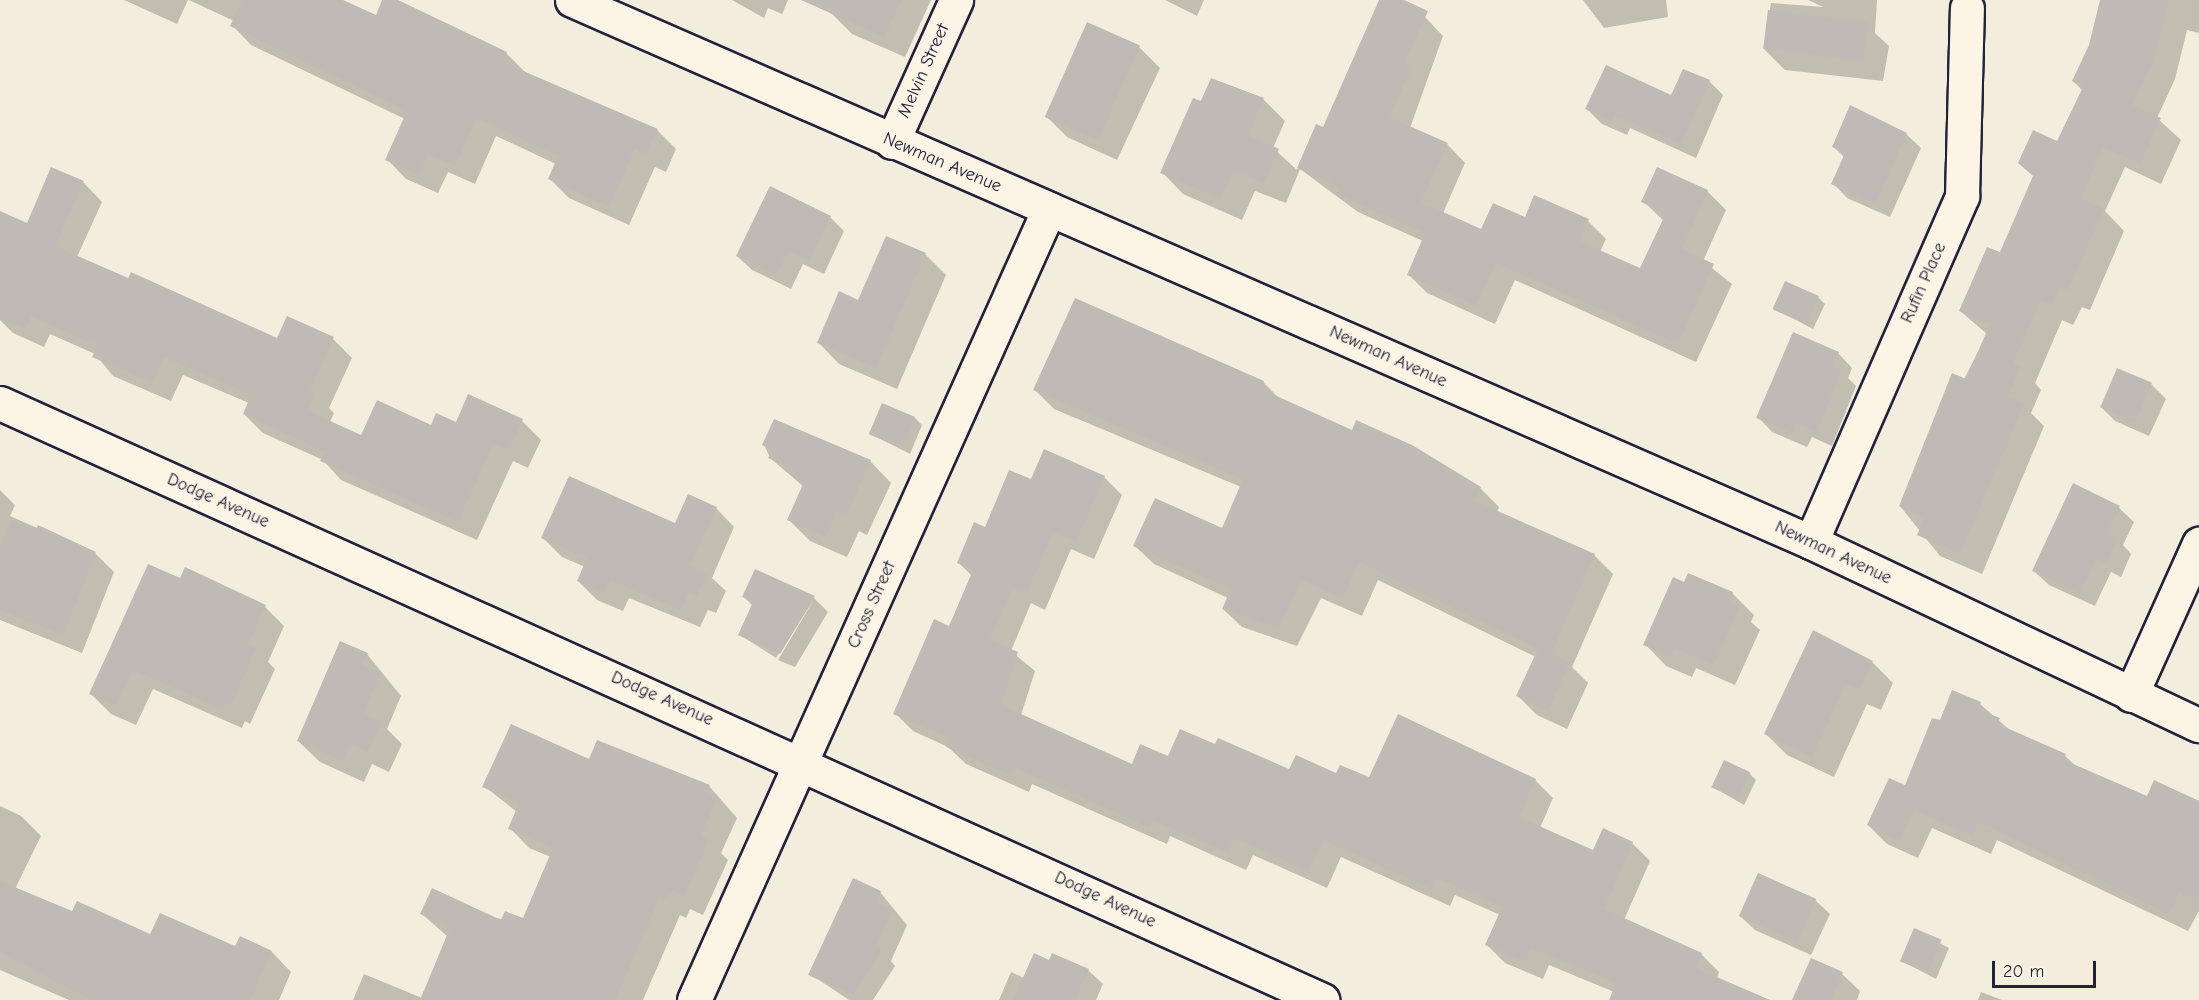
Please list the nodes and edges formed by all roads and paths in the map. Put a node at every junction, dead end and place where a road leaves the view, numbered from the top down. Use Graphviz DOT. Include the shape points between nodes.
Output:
graph roads {
  1 [pos="572,0"];
  2 [pos="956,0"];
  3 [pos="1967,8"];
  4 [pos="892,142"];
  5 [pos="1049,209"];
  6 [pos="0,403"];
  7 [pos="1811,542"];
  8 [pos="2199,544"];
  9 [pos="2131,695"];
  10 [pos="2199,725"];
  11 [pos="803,762"];
  12 [pos="694,1000"];
  13 [pos="1322,1000"];
  1 -- 4 [label="street, Newman Avenue"];
  2 -- 4 [label="street, Melvin Street"];
  3 -- 7 [label="street, Rufin Place" via="1962,196"];
  4 -- 5 [label="street, Newman Avenue"];
  5 -- 7 [label="street, Newman Avenue"];
  5 -- 11 [label="street, Cross Street"];
  6 -- 11 [label="street, Dodge Avenue"];
  7 -- 9 [label="street, Newman Avenue"];
  8 -- 9 [label="street"];
  9 -- 10 [label="street, Newman Avenue"];
  11 -- 12 [label="street, Cross Street"];
  11 -- 13 [label="street, Dodge Avenue"];
}
